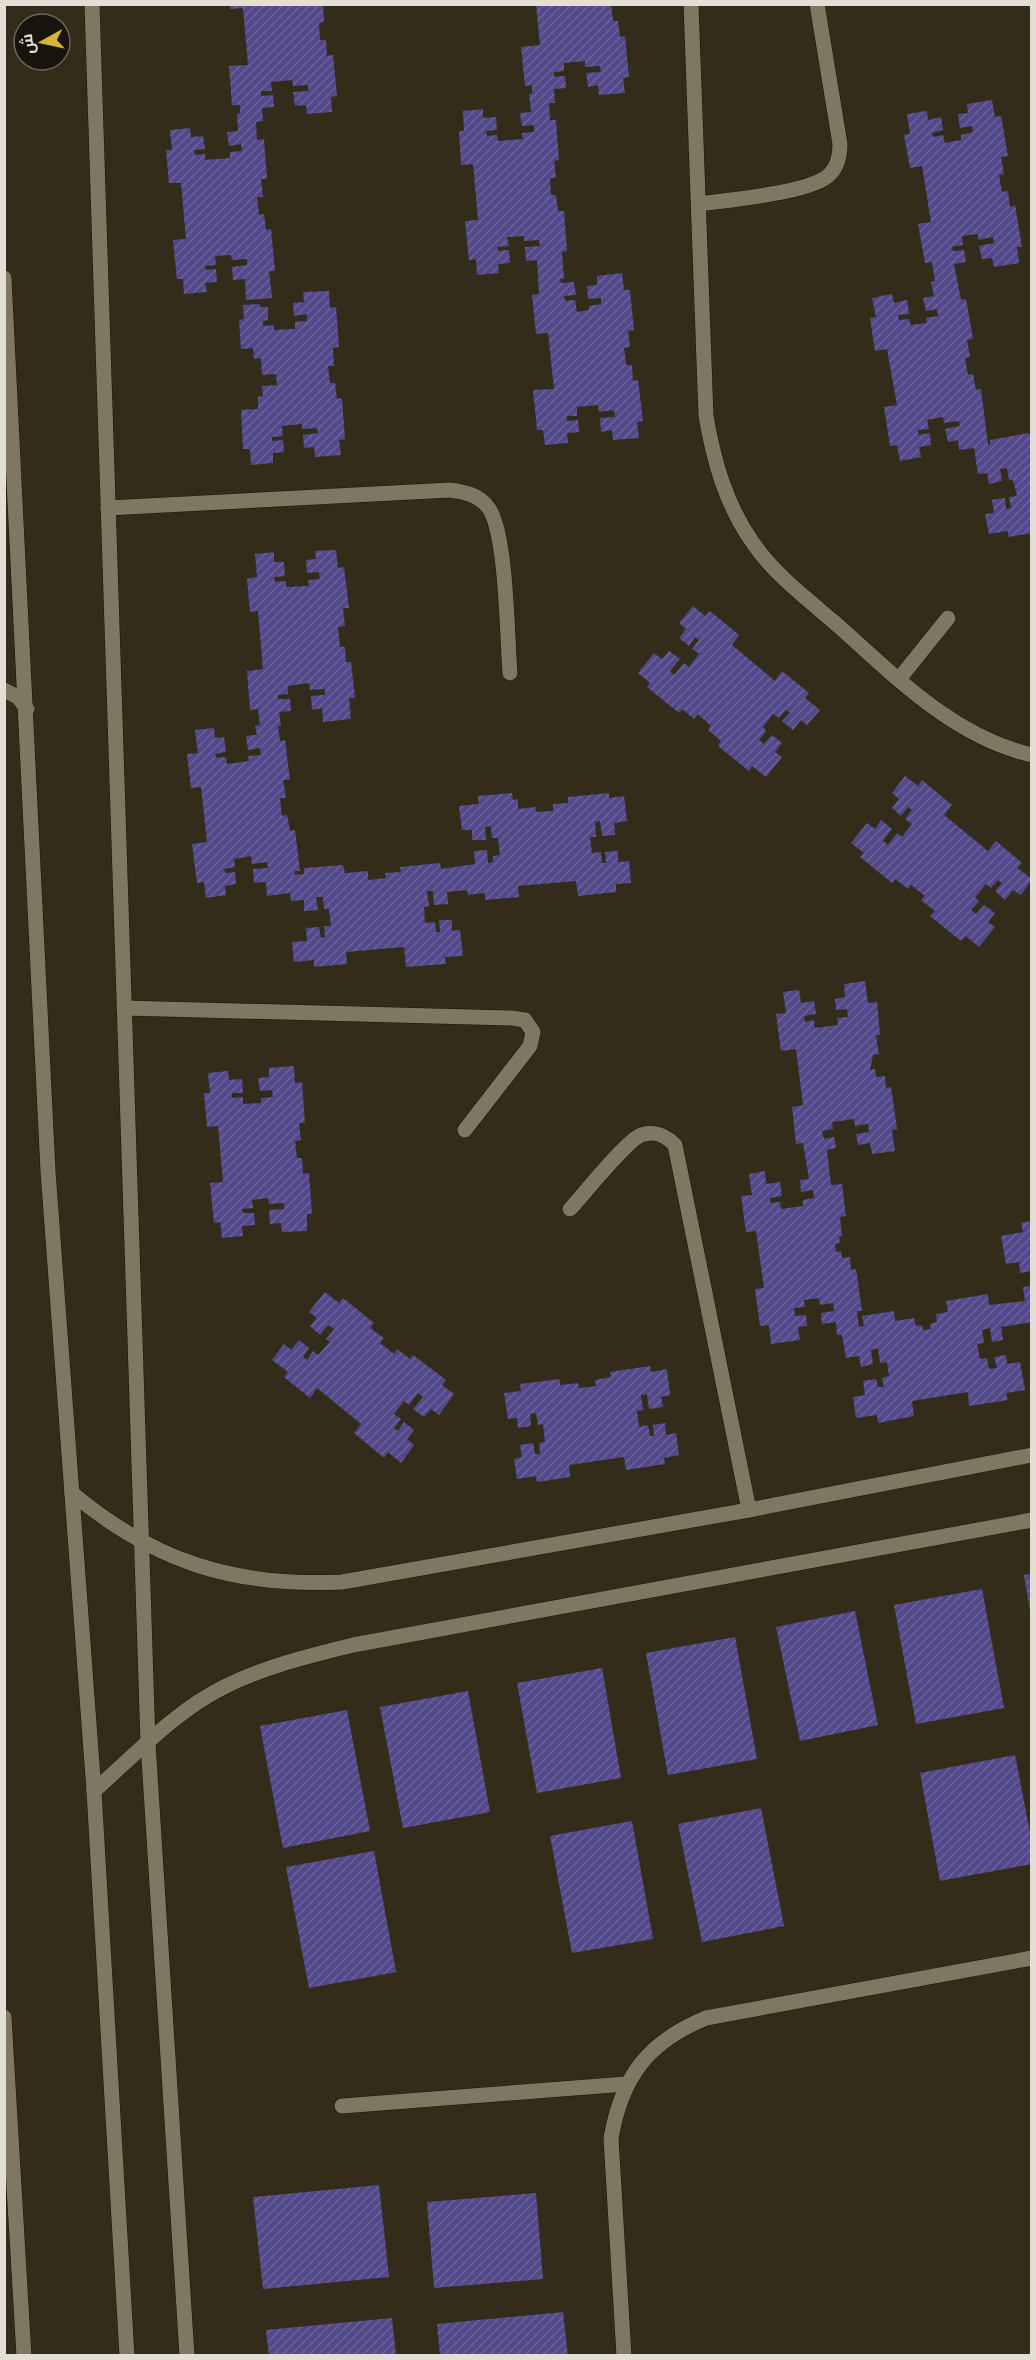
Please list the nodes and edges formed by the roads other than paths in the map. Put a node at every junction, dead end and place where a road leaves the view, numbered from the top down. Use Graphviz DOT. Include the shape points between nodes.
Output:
graph roads {
  1 [pos="92,4"];
  2 [pos="691,4"];
  3 [pos="817,4"];
  4 [pos="699,204"];
  5 [pos="4,278"];
  6 [pos="5,327"];
  7 [pos="108,508"];
  8 [pos="948,618"];
  9 [pos="510,673"];
  10 [pos="899,679"];
  11 [pos="4,690"];
  12 [pos="27,709"];
  13 [pos="1032,755"];
  14 [pos="124,1008"];
  15 [pos="465,1130"];
  16 [pos="570,1209"];
  17 [pos="1032,1455"];
  18 [pos="72,1493"];
  19 [pos="748,1510"];
  20 [pos="1032,1520"];
  21 [pos="142,1543"];
  22 [pos="148,1743"];
  23 [pos="93,1791"];
  24 [pos="1032,1958"];
  25 [pos="4,2017"];
  26 [pos="626,2084"];
  27 [pos="342,2106"];
  28 [pos="24,2355"];
  29 [pos="127,2355"];
  30 [pos="187,2355"];
  31 [pos="624,2355"];
  1 -- 7 [label="street"];
  2 -- 4 [label="street"];
  3 -- 4 [label="street" via="840,144 836,165 820,182 809,186"];
  4 -- 10 [label="street" via="706,416 714,462 730,504 753,544 784,578"];
  5 -- 6 [label="street"];
  6 -- 12 [label="street"];
  7 -- 9 [label="street" via="464,492 488,506 499,531"];
  7 -- 14 [label="street"];
  8 -- 10 [label="street"];
  10 -- 13 [label="street" via="957,724 986,740"];
  11 -- 12 [label="street" via="18,697"];
  12 -- 18 [label="street" via="48,1171"];
  14 -- 15 [label="street" via="525,1020 533,1032 530,1046"];
  14 -- 21 [label="street"];
  16 -- 19 [label="street" via="636,1138 660,1134 675,1144"];
  17 -- 19 [label="street"];
  18 -- 21 [label="street" via="105,1521"];
  18 -- 23 [label="street"];
  19 -- 21 [label="street" via="342,1582 302,1584 220,1574"];
  20 -- 22 [label="street" via="309,1656 225,1686 188,1709"];
  21 -- 22 [label="street"];
  22 -- 23 [label="street"];
  22 -- 30 [label="street"];
  23 -- 29 [label="street"];
  24 -- 26 [label="street" via="706,2018 661,2042"];
  25 -- 28 [label="street"];
  26 -- 27 [label="street"];
  26 -- 31 [label="street" via="611,2138"];
}
